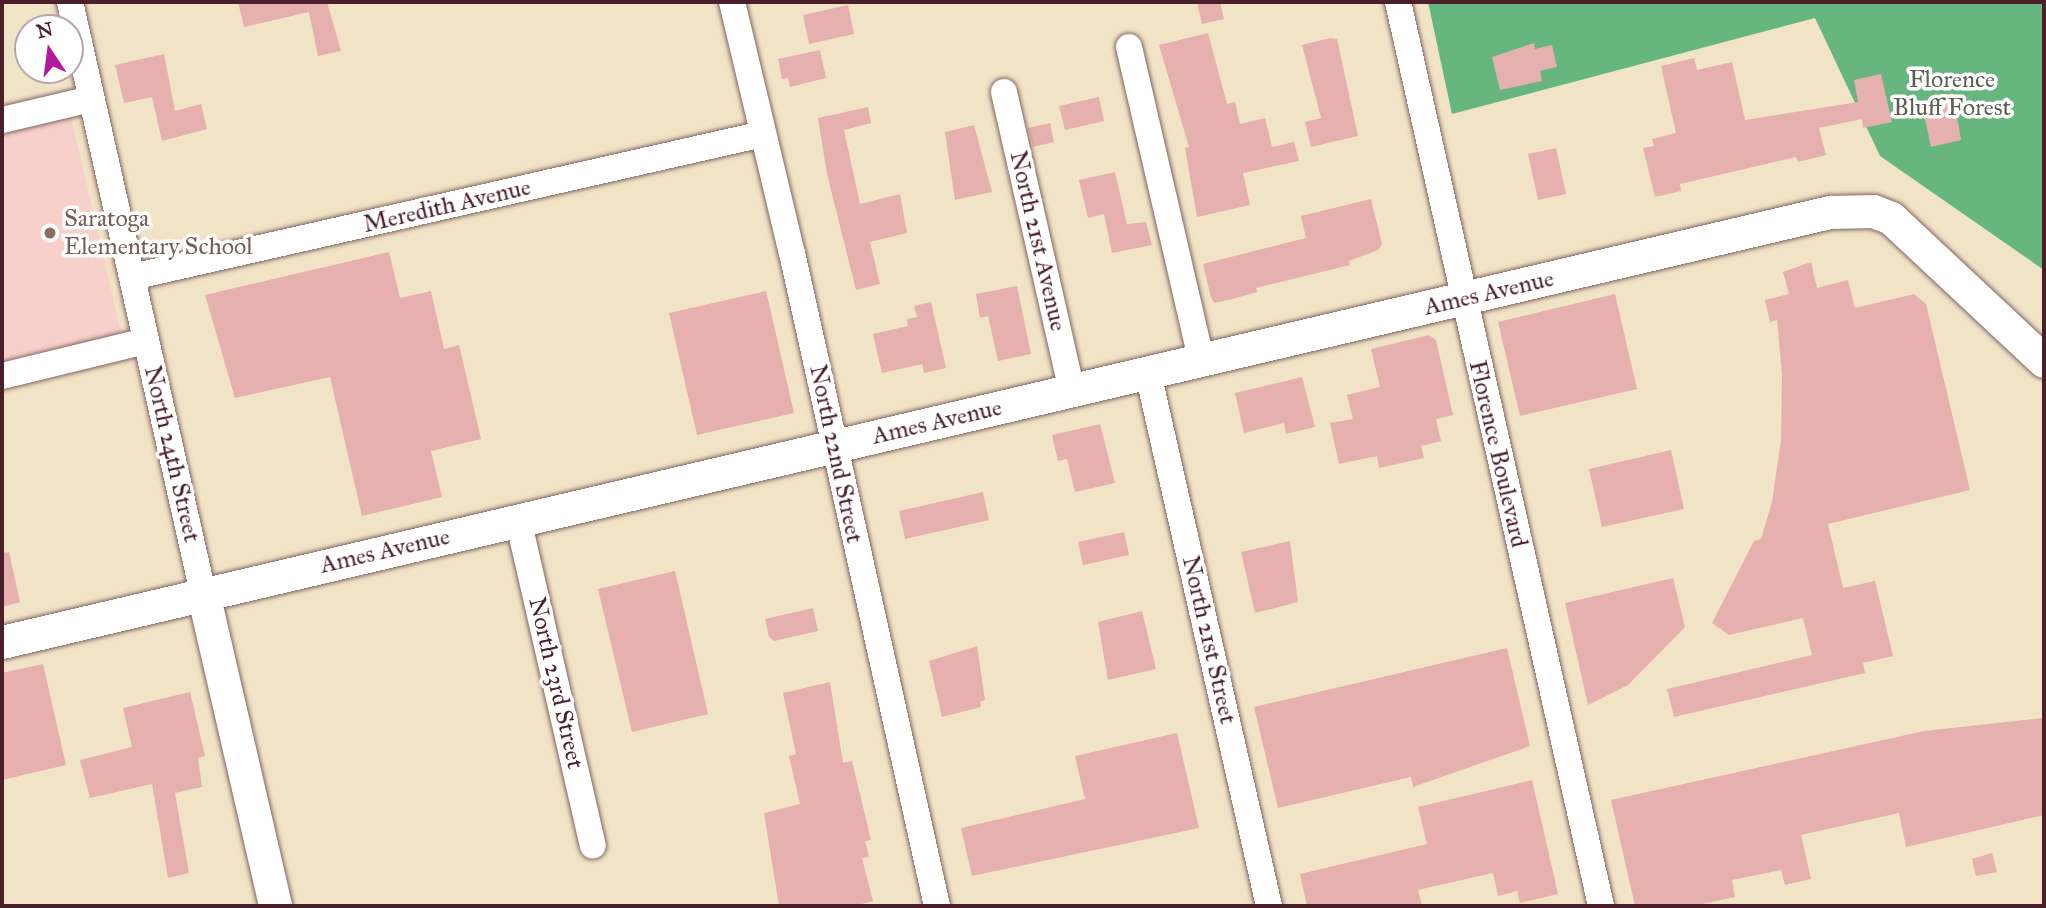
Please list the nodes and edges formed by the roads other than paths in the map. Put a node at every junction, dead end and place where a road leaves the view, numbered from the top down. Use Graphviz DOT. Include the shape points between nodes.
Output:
graph roads {
  1 [pos="70,2"];
  2 [pos="732,2"];
  3 [pos="1398,2"];
  4 [pos="1129,47"];
  5 [pos="1004,92"];
  6 [pos="91,99"];
  7 [pos="2,120"];
  8 [pos="763,134"];
  9 [pos="132,277"];
  10 [pos="1462,299"];
  11 [pos="146,341"];
  12 [pos="1201,360"];
  13 [pos="2044,361"];
  14 [pos="1148,373"];
  15 [pos="2,376"];
  16 [pos="1072,391"];
  17 [pos="833,446"];
  18 [pos="518,519"];
  19 [pos="204,593"];
  20 [pos="2,642"];
  21 [pos="593,846"];
  22 [pos="275,906"];
  23 [pos="937,906"];
  24 [pos="1269,906"];
  25 [pos="1601,906"];
  1 -- 6 [label="street, North 24th Street"];
  2 -- 8 [label="street, North 22nd Street"];
  3 -- 10 [label="street, Florence Boulevard"];
  4 -- 12 [label="street"];
  5 -- 16 [label="street, North 21st Avenue"];
  6 -- 7 [label="street"];
  6 -- 9 [label="street, North 24th Street"];
  8 -- 9 [label="street, Meredith Avenue"];
  8 -- 17 [label="street, North 22nd Street"];
  9 -- 11 [label="street, North 24th Street"];
  10 -- 12 [label="main road, Ames Avenue"];
  10 -- 13 [label="main road, Ames Avenue" via="1804,217 1873,211 1891,218"];
  10 -- 25 [label="street, Florence Boulevard"];
  11 -- 15 [label="street"];
  11 -- 19 [label="street, North 24th Street"];
  12 -- 14 [label="main road, Ames Avenue"];
  14 -- 16 [label="main road, Ames Avenue"];
  14 -- 24 [label="street, North 21st Street"];
  16 -- 17 [label="main road, Ames Avenue"];
  17 -- 18 [label="main road, Ames Avenue"];
  17 -- 23 [label="street, North 22nd Street"];
  18 -- 19 [label="main road, Ames Avenue"];
  18 -- 21 [label="street, North 23rd Street"];
  19 -- 20 [label="main road, Ames Avenue"];
  19 -- 22 [label="main road, North 24th Street"];
}
